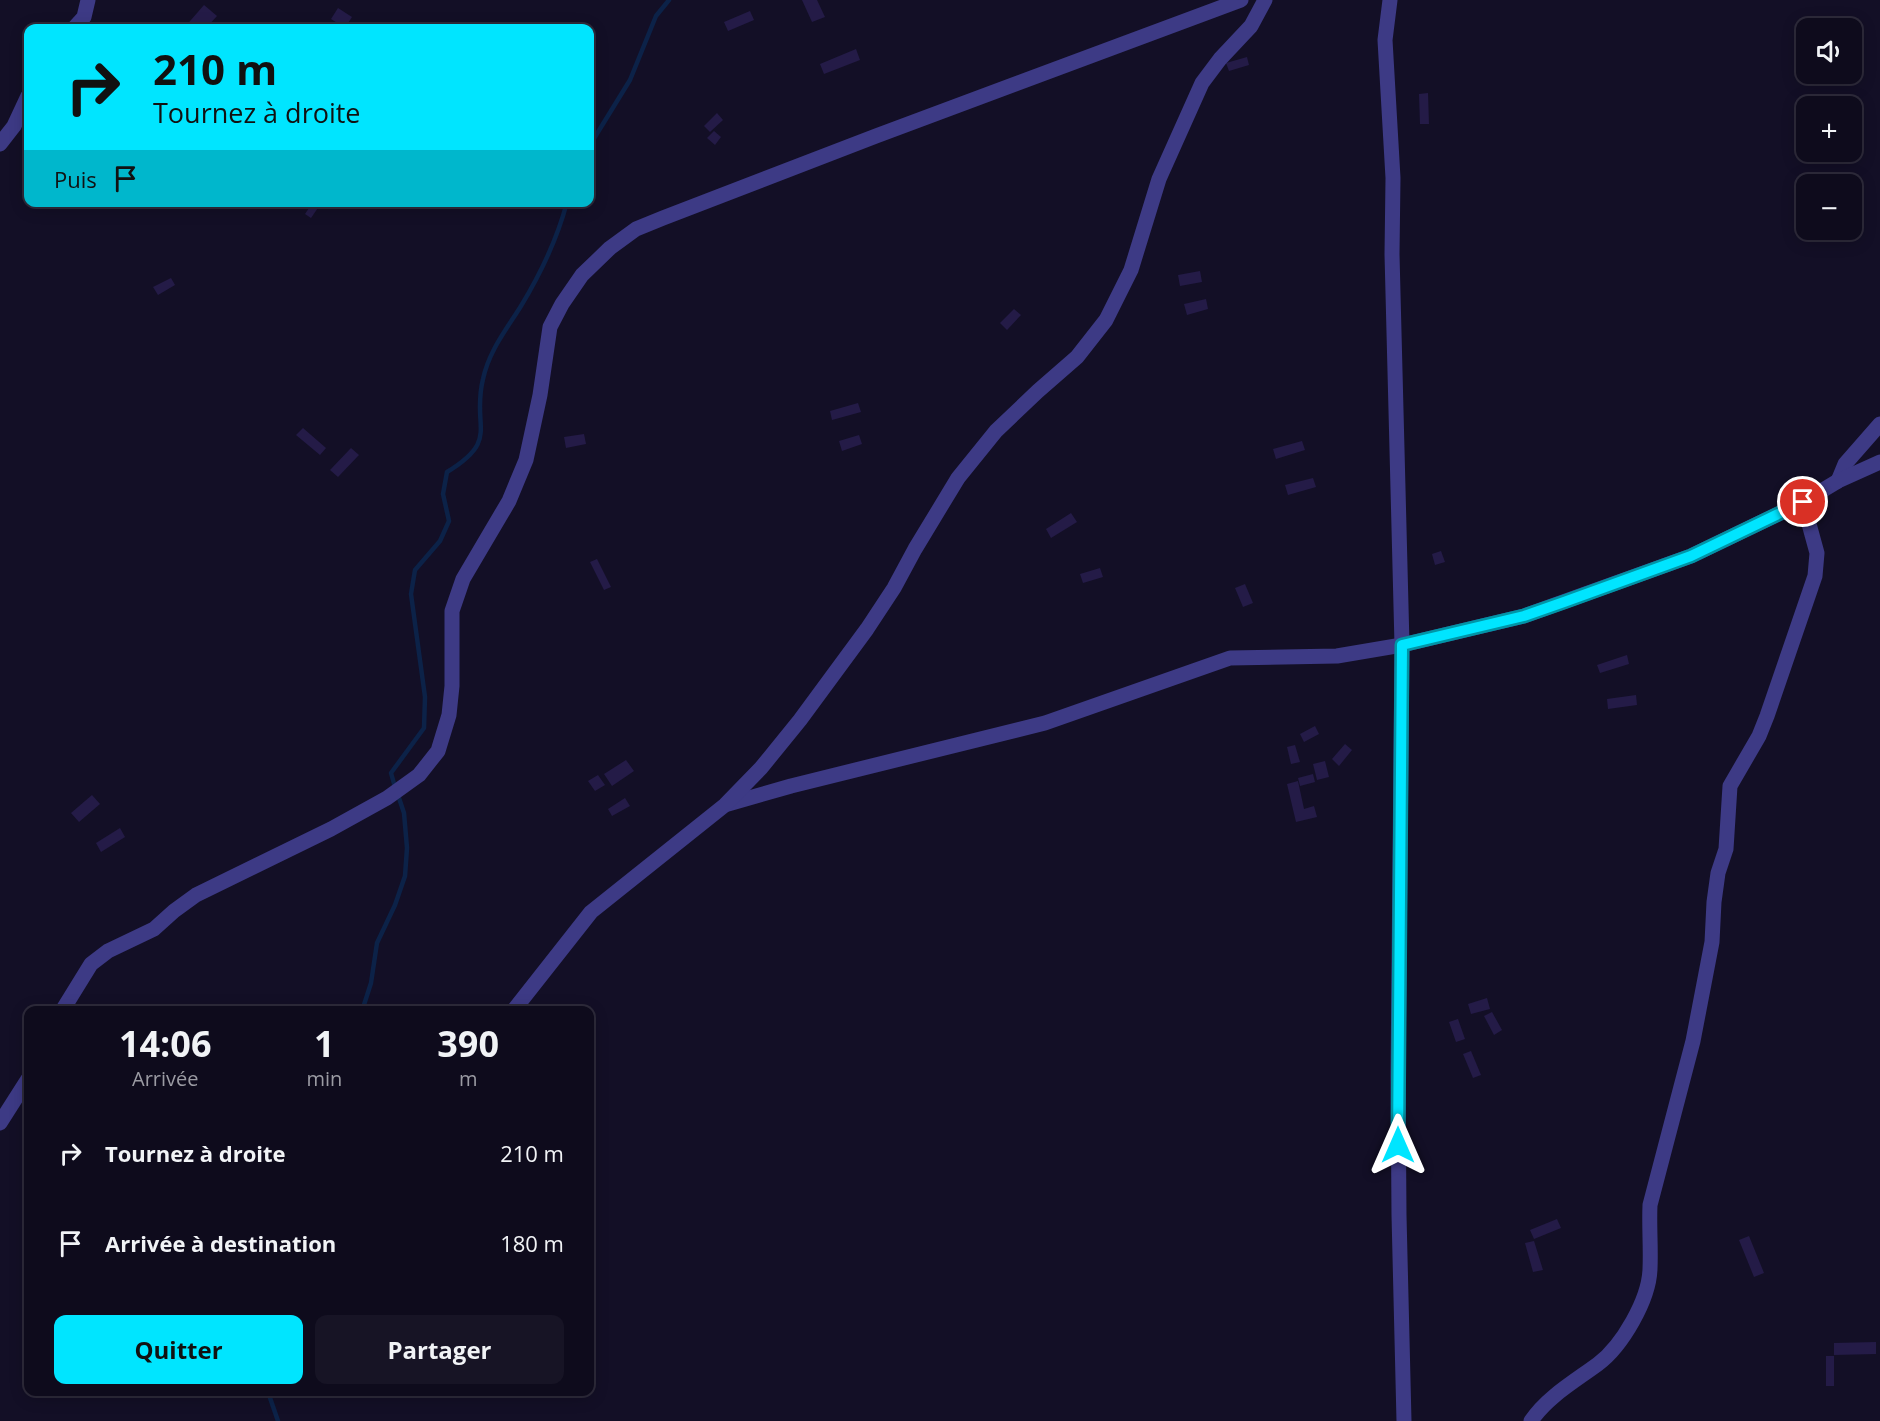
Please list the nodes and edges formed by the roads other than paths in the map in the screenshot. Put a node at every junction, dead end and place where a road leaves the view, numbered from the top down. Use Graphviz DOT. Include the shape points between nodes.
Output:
graph roads {
  1 [pos="88,0"];
  2 [pos="1241,0"];
  3 [pos="1265,0"];
  4 [pos="1390,0"];
  5 [pos="78,24"];
  6 [pos="24,105"];
  7 [pos="0,144"];
  8 [pos="1880,424"];
  9 [pos="1880,462"];
  10 [pos="1838,481"];
  11 [pos="1803,502"];
  12 [pos="1402,645"];
  13 [pos="725,805"];
  14 [pos="65,1006"];
  15 [pos="517,1006"];
  16 [pos="24,1084"];
  17 [pos="0,1123"];
  18 [pos="1404,1421"];
  19 [pos="1532,1421"];
  1 -- 5 [label="street" via="84,17"];
  2 -- 14 [label="street" via="663,218 636,229 610,248 582,275 550,327 526,460 509,501 463,579 452,611 452,686 449,715 438,751 419,775 387,798 196,895 154,929 108,951 91,964"];
  3 -- 13 [label="street" via="1251,26 1202,83 1159,179 1131,270 1106,320 1077,357 996,431 958,478 867,629 774,752"];
  4 -- 12 [label="street" via="1386,40 1393,178"];
  6 -- 7 [label="street"];
  8 -- 10 [label="street" via="1845,464"];
  9 -- 10 [label="street"];
  10 -- 11 [label="street"];
  11 -- 12 [label="street" via="1691,556 1524,616"];
  11 -- 19 [label="street" via="1817,553 1815,576 1759,736 1730,786 1726,849 1718,873 1712,942 1693,1041 1650,1205 1650,1271 1642,1304 1607,1357 1554,1397"];
  12 -- 13 [label="street" via="1337,656 1230,658 1045,723"];
  12 -- 18 [label="street" via="1398,1087"];
  13 -- 15 [label="street" via="591,912"];
  16 -- 17 [label="street"];
}
